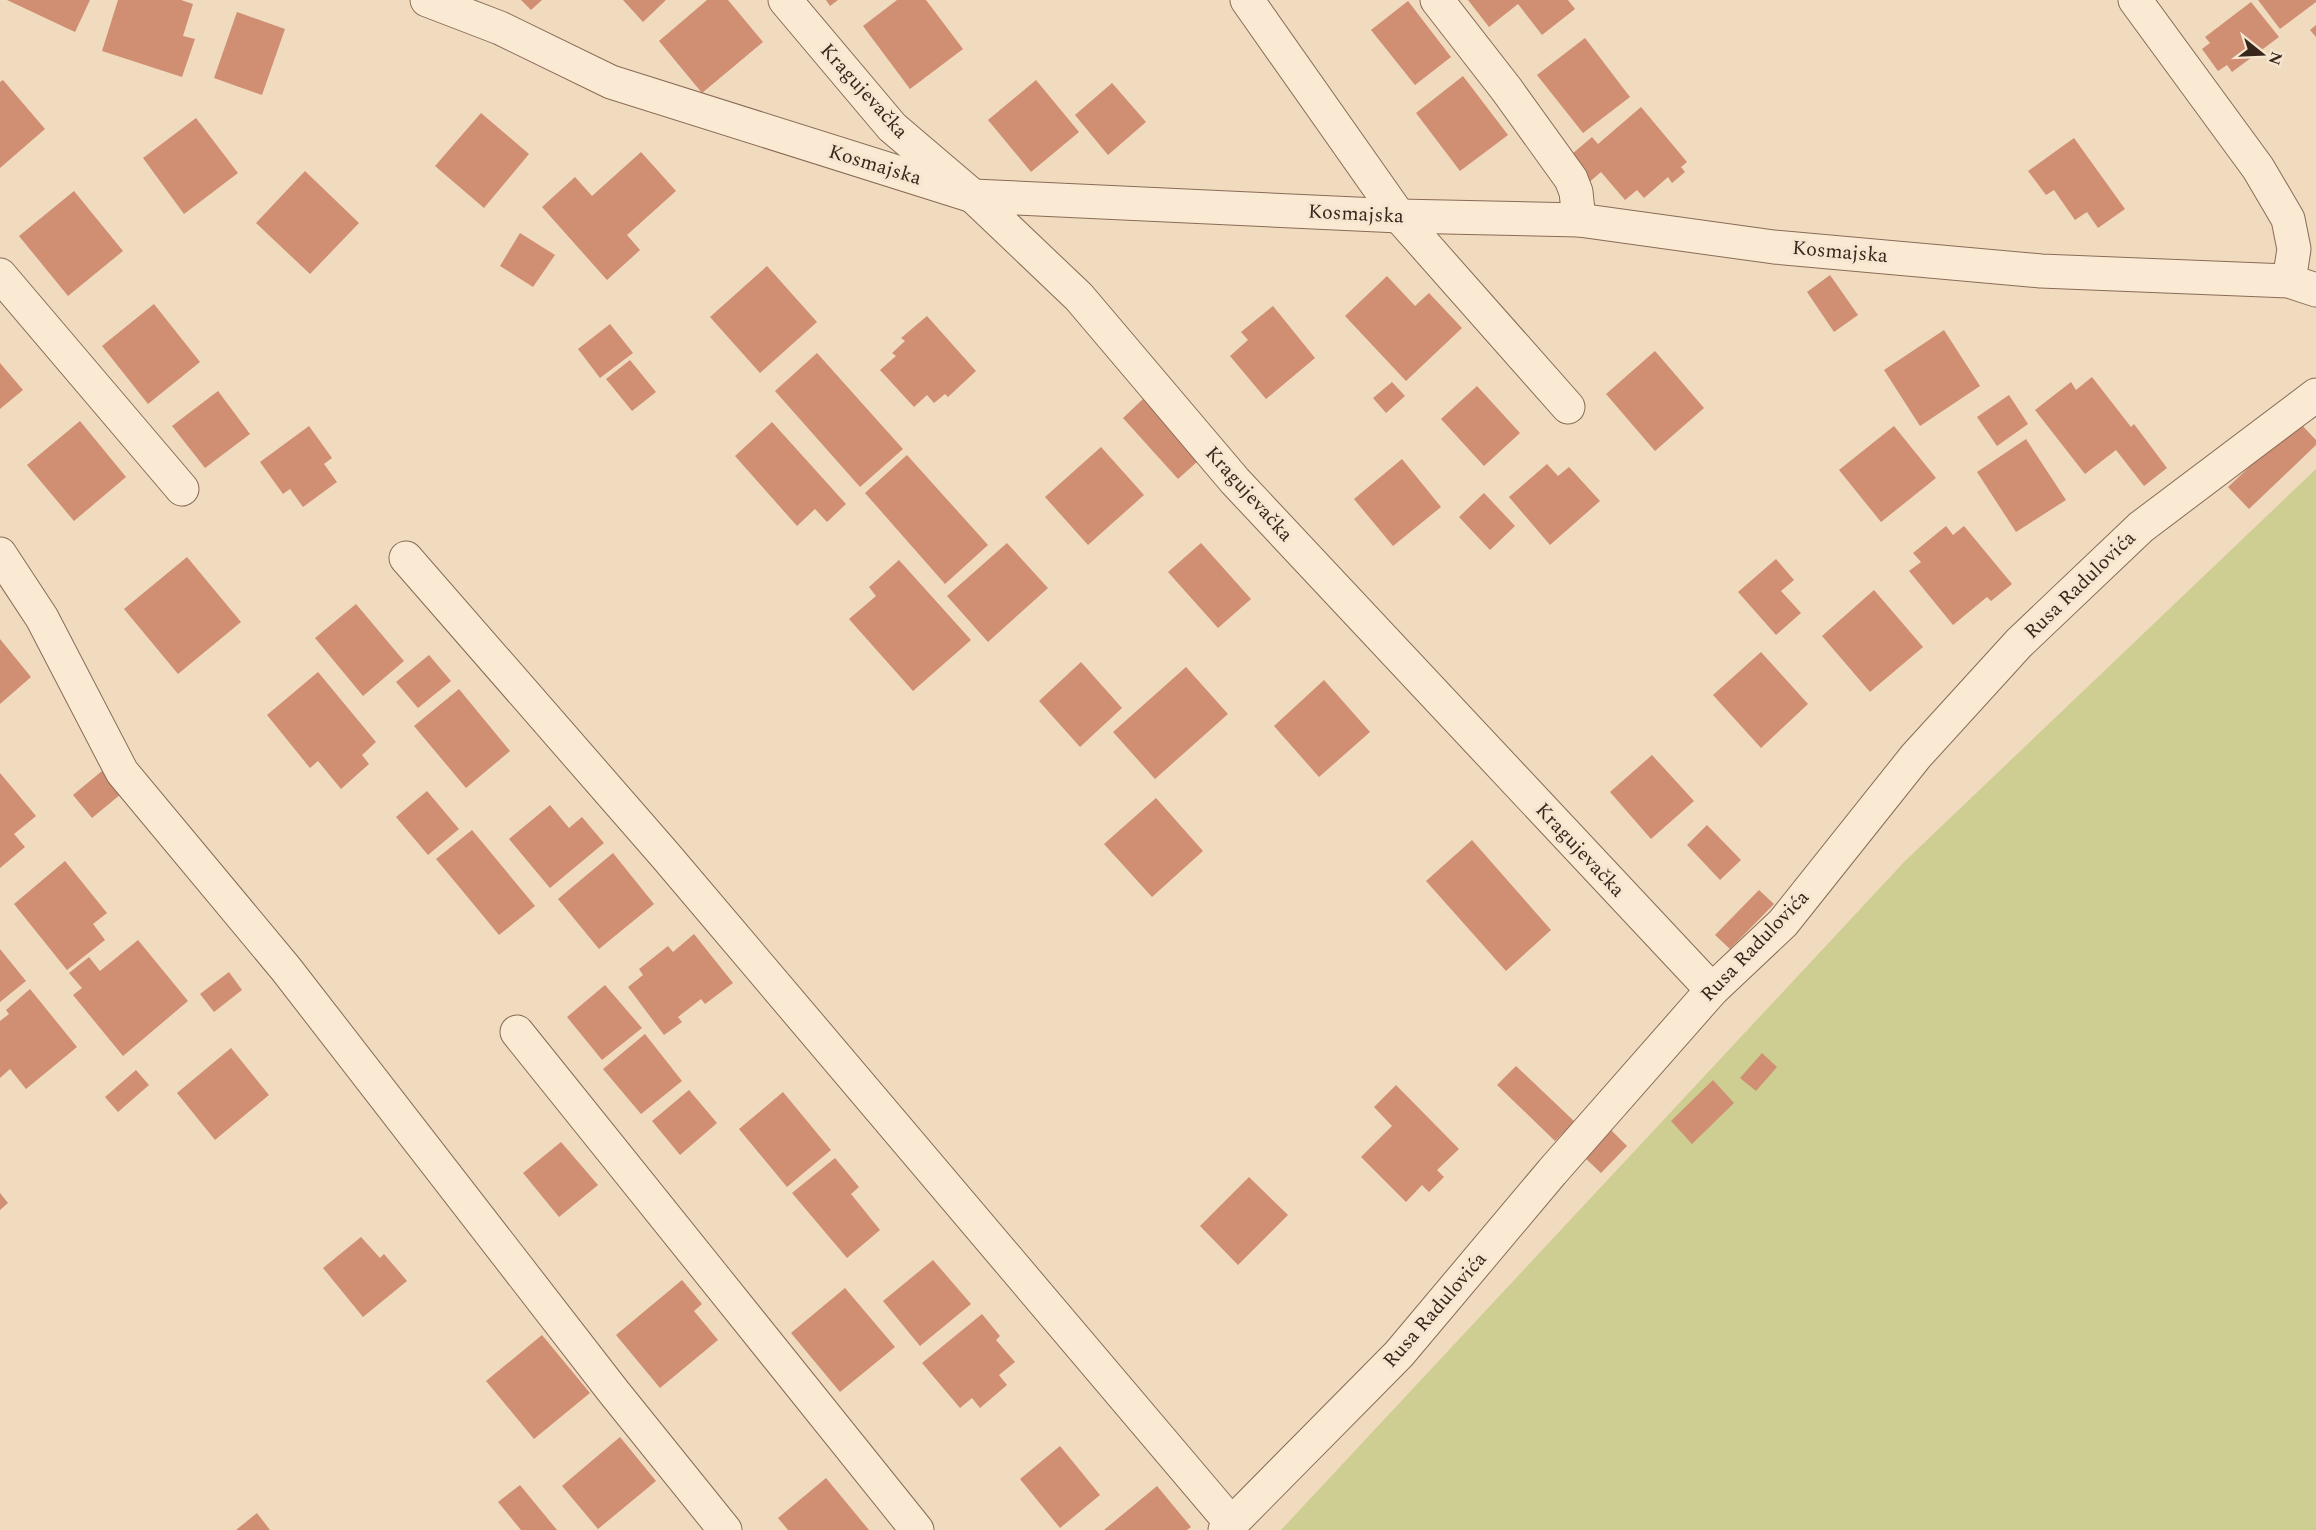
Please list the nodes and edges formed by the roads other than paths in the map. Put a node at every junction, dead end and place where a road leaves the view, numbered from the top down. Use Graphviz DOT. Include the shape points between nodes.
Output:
graph roads {
  1 [pos="427,0"];
  2 [pos="785,0"];
  3 [pos="1247,0"];
  4 [pos="1437,0"];
  5 [pos="2135,0"];
  6 [pos="974,196"];
  7 [pos="1399,216"];
  8 [pos="1580,220"];
  9 [pos="0,275"];
  10 [pos="2303,286"];
  11 [pos="2316,395"];
  12 [pos="1568,407"];
  13 [pos="182,489"];
  14 [pos="0,554"];
  15 [pos="406,558"];
  16 [pos="1712,990"];
  17 [pos="517,1032"];
  18 [pos="1229,1527"];
  19 [pos="726,1530"];
  20 [pos="917,1530"];
  1 -- 6 [label="street, Kosmajska" via="500,28 611,82"];
  2 -- 6 [label="street, Kragujevačka" via="892,127"];
  3 -- 7 [label="street"];
  4 -- 8 [label="street" via="1571,179"];
  5 -- 10 [label="street" via="2258,168 2288,219"];
  6 -- 7 [label="street, Kosmajska"];
  6 -- 16 [label="street, Kragujevačka" via="1079,297 1235,481"];
  7 -- 8 [label="street, Kosmajska"];
  7 -- 12 [label="street"];
  8 -- 10 [label="street, Kosmajska" via="1774,247 2041,271"];
  9 -- 13 [label="street"];
  11 -- 16 [label="street, Rusa Radulovića" via="2141,527 2019,643 1916,756 1783,923"];
  14 -- 19 [label="street" via="42,618 122,772 286,969"];
  15 -- 18 [label="street" via="665,855"];
  16 -- 18 [label="street, Rusa Radulovića" via="1399,1354"];
  17 -- 20 [label="street"];
}
